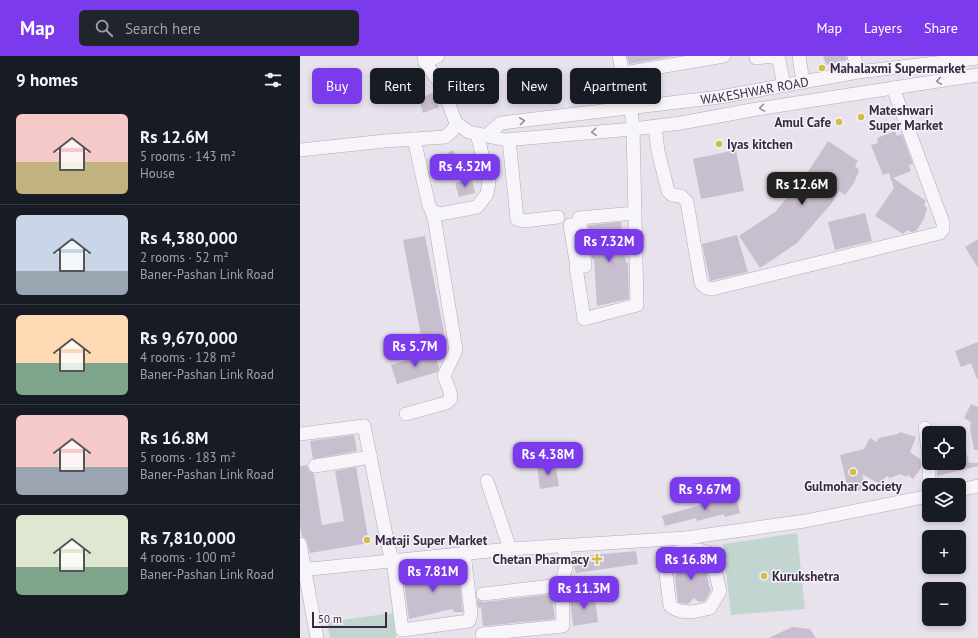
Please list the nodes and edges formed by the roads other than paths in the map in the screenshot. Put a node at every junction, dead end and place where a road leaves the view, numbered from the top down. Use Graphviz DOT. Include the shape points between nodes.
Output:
graph roads {
  1 [pos="438,56"];
  2 [pos="619,56"];
  3 [pos="724,56"];
  4 [pos="756,56"];
  5 [pos="799,56"];
  6 [pos="854,56"];
  7 [pos="978,58"];
  8 [pos="425,59"];
  9 [pos="893,62"];
  10 [pos="623,68"];
  11 [pos="653,68"];
  12 [pos="858,72"];
  13 [pos="978,75"];
  14 [pos="803,82"];
  15 [pos="784,86"];
  16 [pos="893,88"];
  17 [pos="630,104"];
  18 [pos="631,109"];
  19 [pos="456,123"];
  20 [pos="655,127"];
  21 [pos="633,129"];
  22 [pos="482,135"];
  23 [pos="414,139"];
  24 [pos="509,140"];
  25 [pos="300,150"];
  26 [pos="432,212"];
  27 [pos="635,213"];
  28 [pos="558,217"];
  29 [pos="580,224"];
  30 [pos="576,260"];
  31 [pos="406,414"];
  32 [pos="300,434"];
  33 [pos="371,457"];
  34 [pos="315,466"];
  35 [pos="487,481"];
  36 [pos="978,486"];
  37 [pos="966,489"];
  38 [pos="922,497"];
  39 [pos="300,544"];
  40 [pos="686,544"];
  41 [pos="564,545"];
  42 [pos="510,548"];
  43 [pos="464,552"];
  44 [pos="393,560"];
  45 [pos="302,570"];
  46 [pos="562,585"];
  47 [pos="483,594"];
  48 [pos="482,634"];
  49 [pos="317,638"];
  1 -- 8 [label="street"];
  2 -- 10 [label="street"];
  3 -- 11 [label="street"];
  4 -- 15 [label="street" via="772,56 779,60"];
  5 -- 14 [label="street"];
  6 -- 12 [label="street"];
  7 -- 9 [label="street, WAKESHWAR ROAD"];
  8 -- 19 [label="street" via="442,86"];
  9 -- 12 [label="street, WAKESHWAR ROAD"];
  12 -- 14 [label="street, WAKESHWAR ROAD"];
  13 -- 16 [label="street, WAKESHWAR ROAD, one-way"];
  14 -- 15 [label="street, WAKESHWAR ROAD"];
  15 -- 18 [label="street, WAKESHWAR ROAD"];
  16 -- 20 [label="street, WAKESHWAR ROAD, one-way"];
  16 -- 20 [label="street" via="943,223 944,229 940,234 712,288 706,288 702,283 687,202 681,196 672,195 668,191"];
  17 -- 18 [label="street"];
  18 -- 21 [label="street"];
  22 -- 18 [label="street, WAKESHWAR ROAD, one-way" via="501,123"];
  19 -- 22 [label="street, WAKESHWAR ROAD" via="469,132"];
  19 -- 23 [label="street" via="445,138"];
  20 -- 21 [label="street, WAKESHWAR ROAD"];
  21 -- 24 [label="street, WAKESHWAR ROAD, one-way"];
  21 -- 27 [label="street"];
  22 -- 24 [label="street, WAKESHWAR ROAD"];
  22 -- 26 [label="street" via="489,182 487,194 477,207 440,214"];
  23 -- 25 [label="street"];
  23 -- 26 [label="street"];
  24 -- 28 [label="street" via="517,220"];
  26 -- 31 [label="street" via="456,350 444,376 451,399 446,403"];
  27 -- 29 [label="street" via="579,218"];
  27 -- 29 [label="street" via="637,305 584,319 576,267 586,266"];
  29 -- 30 [label="street" via="570,225"];
  32 -- 33 [label="street" via="364,426"];
  33 -- 34 [label="street"];
  33 -- 44 [label="street"];
  35 -- 42 [label="street"];
  36 -- 37 [label="street"];
  38 -- 40 [label="street"];
  39 -- 45 [label="street"];
  40 -- 40 [label="street" via="711,554 720,591 710,608 680,612 670,606 664,558"];
  40 -- 41 [label="street"];
  41 -- 42 [label="street"];
  41 -- 46 [label="street" via="566,567"];
  42 -- 43 [label="street"];
  43 -- 44 [label="street"];
  43 -- 44 [label="street" via="471,614 469,621 402,630"];
  44 -- 45 [label="street"];
  45 -- 49 [label="street"];
  46 -- 47 [label="street"];
  46 -- 48 [label="street" via="563,626"];
}
